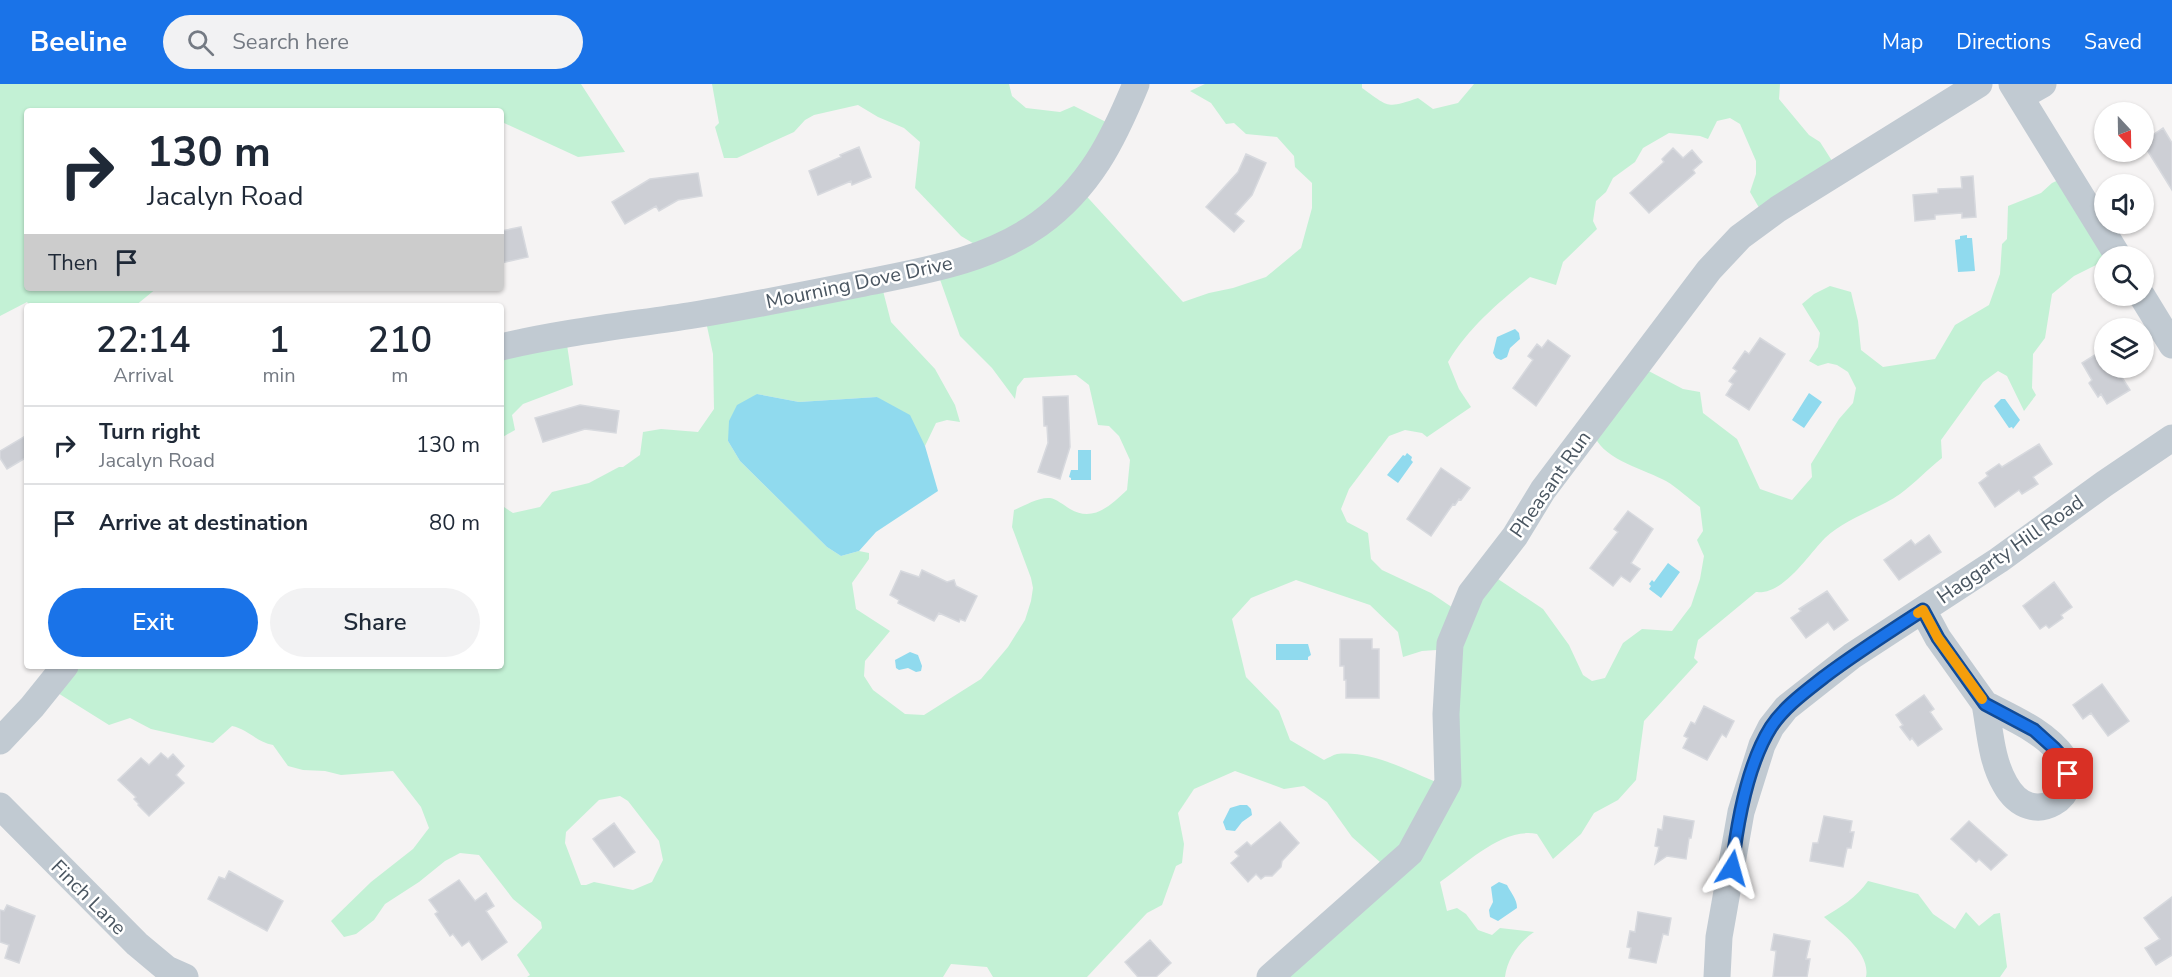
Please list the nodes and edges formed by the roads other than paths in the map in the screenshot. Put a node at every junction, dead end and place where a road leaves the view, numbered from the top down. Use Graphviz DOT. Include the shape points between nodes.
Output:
graph roads {
  1 [pos="1136,84"];
  2 [pos="1979,84"];
  3 [pos="2043,84"];
  4 [pos="2016,90"];
  5 [pos="2112,246"];
  6 [pos="2148,306"];
  7 [pos="2172,345"];
  8 [pos="504,346"];
  9 [pos="2172,438"];
  10 [pos="1923,610"];
  11 [pos="62,669"];
  12 [pos="1985,704"];
  13 [pos="0,741"];
  14 [pos="0,806"];
  15 [pos="186,977"];
  16 [pos="1270,977"];
  17 [pos="1717,977"];
  1 -- 8 [label="street, Mourning Dove Drive" via="1117,131 1089,177 1039,224 987,252 943,267 810,294"];
  2 -- 16 [label="street, Pheasant Run" via="1778,209 1740,237 1708,270 1471,593 1450,644 1448,783 1410,853"];
  3 -- 4 [label="street"];
  4 -- 5 [label="street"];
  6 -- 7 [label="street"];
  9 -- 10 [label="street, Haggarty Hill Road"];
  10 -- 12 [label="street"];
  10 -- 17 [label="street, Haggarty Hill Road" via="1852,656 1786,708 1771,727 1741,812 1719,937"];
  11 -- 13 [label="street"];
  14 -- 15 [label="street, Finch Lane" via="136,944 167,969"];
}
